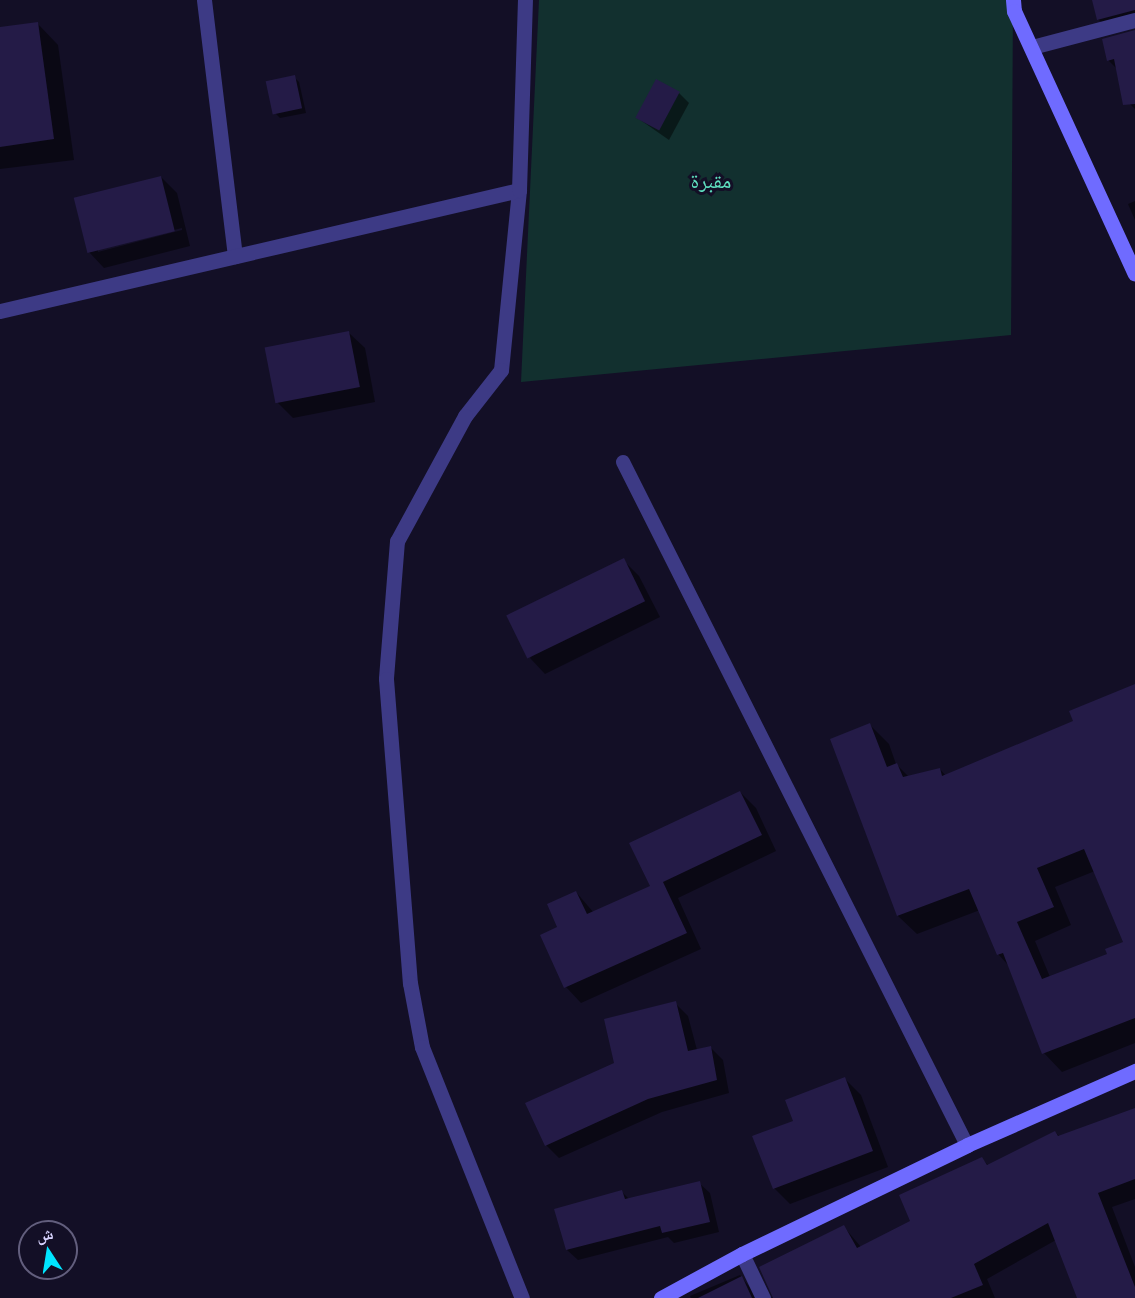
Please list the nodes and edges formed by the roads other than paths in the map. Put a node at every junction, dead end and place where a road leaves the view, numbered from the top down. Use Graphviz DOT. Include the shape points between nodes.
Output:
graph roads {
  1 [pos="204,0"];
  2 [pos="525,0"];
  3 [pos="1013,0"];
  4 [pos="1135,20"];
  5 [pos="1032,46"];
  6 [pos="519,190"];
  7 [pos="235,256"];
  8 [pos="1135,274"];
  9 [pos="0,311"];
  10 [pos="623,462"];
  11 [pos="1135,1071"];
  12 [pos="967,1145"];
  13 [pos="742,1254"];
  14 [pos="522,1298"];
  15 [pos="661,1298"];
  16 [pos="763,1298"];
  1 -- 7 [label="street"];
  2 -- 6 [label="street"];
  3 -- 5 [label="street"];
  4 -- 5 [label="street"];
  5 -- 8 [label="street"];
  6 -- 7 [label="street"];
  6 -- 14 [label="street" via="501,370 465,416 397,541 386,679 410,983 422,1047"];
  7 -- 9 [label="street"];
  10 -- 12 [label="lane"];
  11 -- 12 [label="street"];
  12 -- 13 [label="street"];
  13 -- 15 [label="street"];
  13 -- 16 [label="street"];
}
